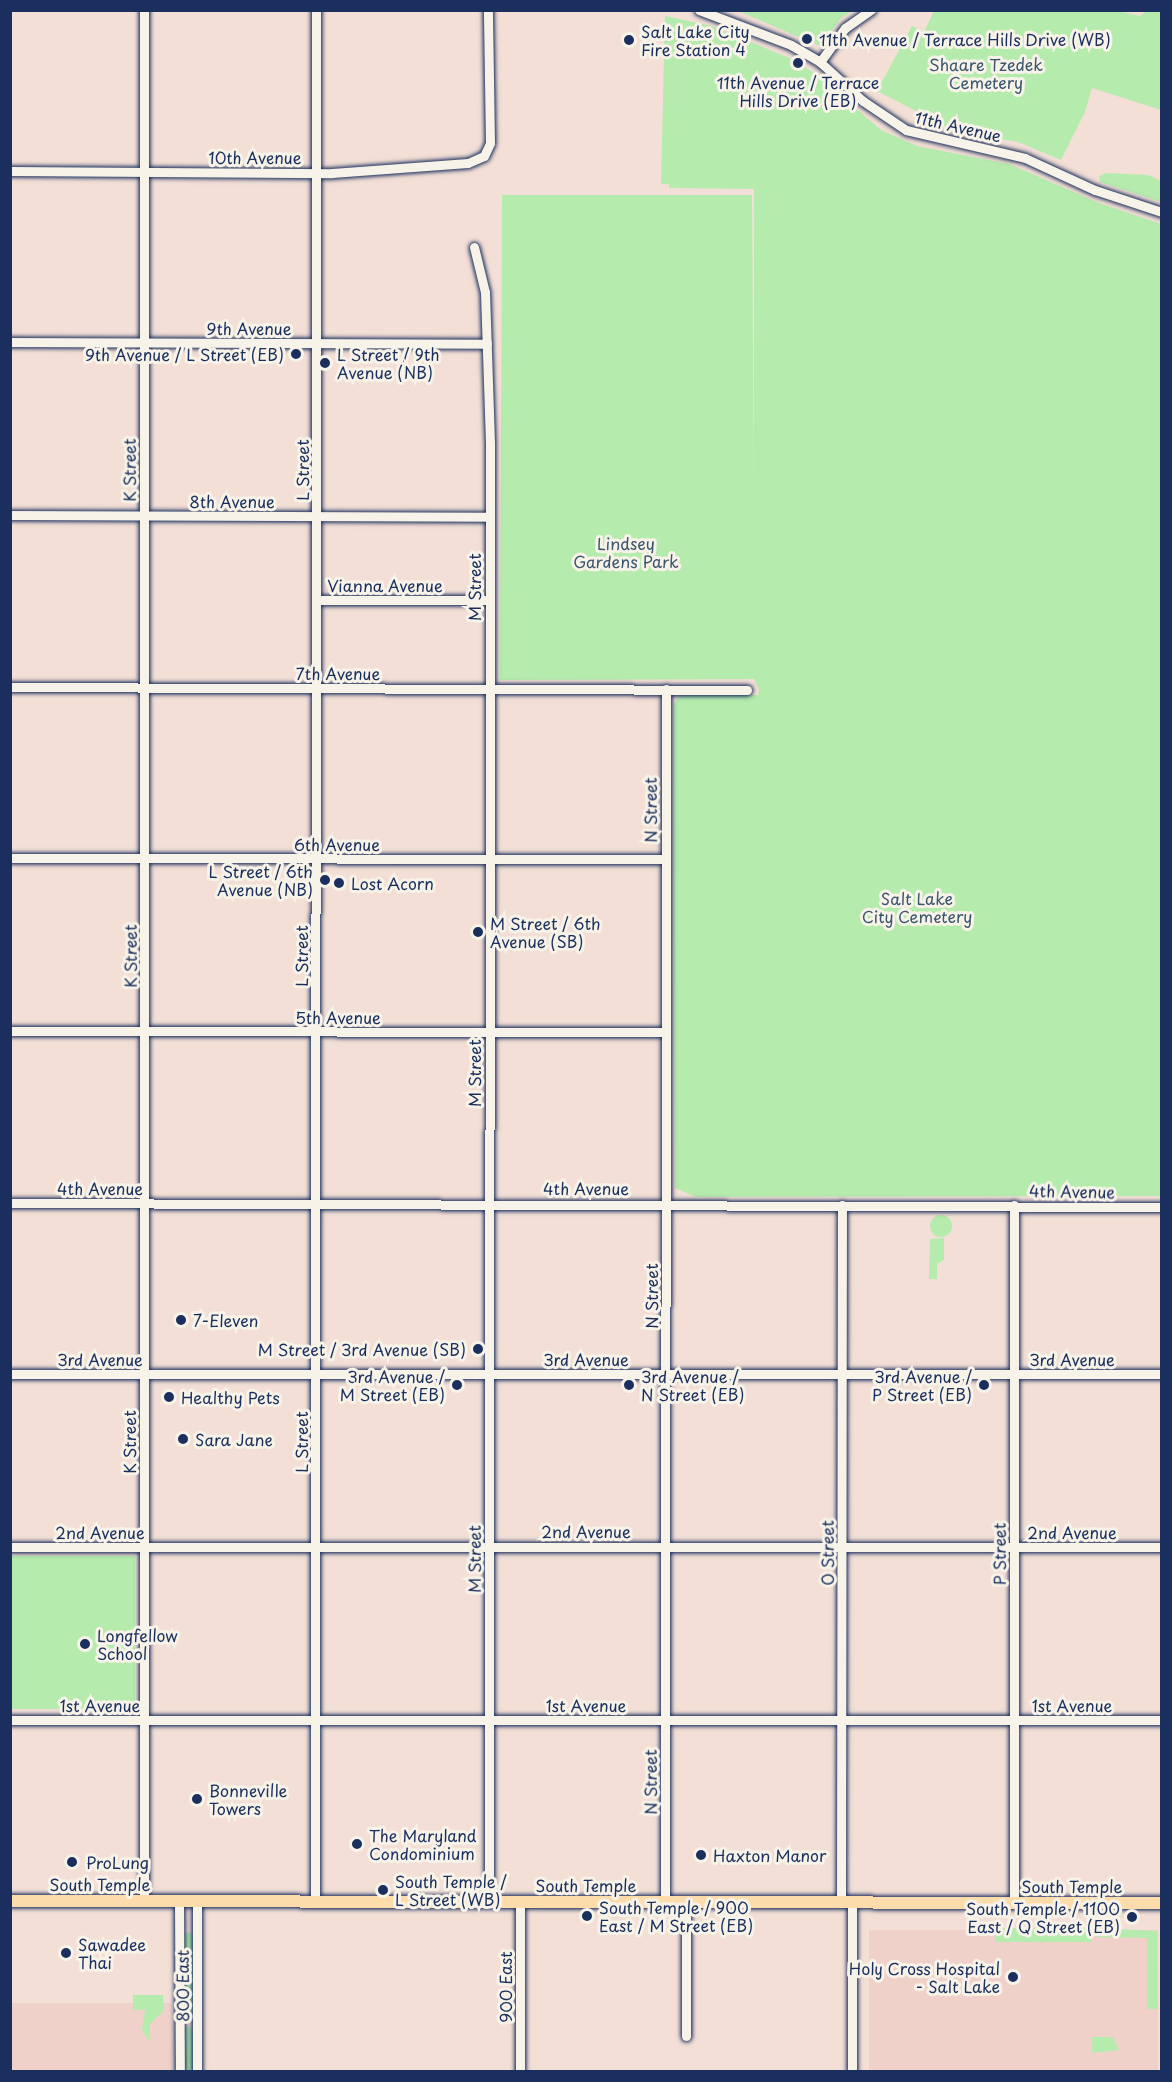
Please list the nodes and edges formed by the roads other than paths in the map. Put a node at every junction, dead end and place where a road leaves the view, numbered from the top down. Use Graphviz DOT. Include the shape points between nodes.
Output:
graph roads {
  1 [pos="144,10"];
  2 [pos="316,10"];
  3 [pos="488,10"];
  4 [pos="699,10"];
  5 [pos="871,10"];
  6 [pos="820,62"];
  7 [pos="10,171"];
  8 [pos="144,172"];
  9 [pos="317,172"];
  10 [pos="1161,212"];
  11 [pos="474,247"];
  12 [pos="10,342"];
  13 [pos="145,343"];
  14 [pos="317,344"];
  15 [pos="487,344"];
  16 [pos="10,515"];
  17 [pos="144,515"];
  18 [pos="316,516"];
  19 [pos="489,517"];
  20 [pos="316,600"];
  21 [pos="489,600"];
  22 [pos="10,687"];
  23 [pos="144,688"];
  24 [pos="490,688"];
  25 [pos="316,689"];
  26 [pos="666,689"];
  27 [pos="747,690"];
  28 [pos="10,858"];
  29 [pos="145,858"];
  30 [pos="316,859"];
  31 [pos="490,859"];
  32 [pos="664,859"];
  33 [pos="10,1031"];
  34 [pos="144,1032"];
  35 [pos="316,1032"];
  36 [pos="489,1032"];
  37 [pos="665,1032"];
  38 [pos="10,1203"];
  39 [pos="144,1203"];
  40 [pos="316,1203"];
  41 [pos="666,1203"];
  42 [pos="488,1204"];
  43 [pos="842,1204"];
  44 [pos="1014,1205"];
  45 [pos="1161,1206"];
  46 [pos="10,1374"];
  47 [pos="145,1374"];
  48 [pos="316,1374"];
  49 [pos="489,1374"];
  50 [pos="665,1374"];
  51 [pos="1161,1374"];
  52 [pos="841,1375"];
  53 [pos="1014,1375"];
  54 [pos="489,1546"];
  55 [pos="10,1547"];
  56 [pos="144,1547"];
  57 [pos="316,1547"];
  58 [pos="665,1547"];
  59 [pos="842,1547"];
  60 [pos="1014,1547"];
  61 [pos="1161,1547"];
  62 [pos="10,1720"];
  63 [pos="144,1720"];
  64 [pos="315,1720"];
  65 [pos="489,1720"];
  66 [pos="665,1720"];
  67 [pos="842,1720"];
  68 [pos="1015,1720"];
  69 [pos="1161,1720"];
  70 [pos="10,1901"];
  71 [pos="144,1901"];
  72 [pos="179,1901"];
  73 [pos="197,1901"];
  74 [pos="315,1901"];
  75 [pos="489,1901"];
  76 [pos="520,1902"];
  77 [pos="665,1902"];
  78 [pos="686,1902"];
  79 [pos="847,1902"];
  80 [pos="1014,1902"];
  81 [pos="1161,1903"];
  82 [pos="197,2019"];
  83 [pos="180,2020"];
  84 [pos="686,2036"];
  85 [pos="180,2072"];
  86 [pos="197,2072"];
  87 [pos="520,2072"];
  88 [pos="852,2072"];
  1 -- 8 [label="street, K Street"];
  2 -- 9 [label="street, L Street"];
  3 -- 9 [label="street, 10th Avenue" via="490,143 484,156 468,163"];
  4 -- 6 [label="street, 11th Avenue" via="792,45"];
  5 -- 6 [label="street" via="845,28"];
  6 -- 10 [label="street, 11th Avenue" via="863,101 906,130 1025,158 1095,190"];
  7 -- 8 [label="street, 10th Avenue"];
  8 -- 9 [label="street, 10th Avenue"];
  8 -- 13 [label="street, K Street"];
  9 -- 14 [label="street, L Street"];
  11 -- 15 [label="street, M Street" via="484,286"];
  12 -- 13 [label="street, 9th Avenue"];
  13 -- 14 [label="street, 9th Avenue"];
  13 -- 17 [label="street, K Street"];
  14 -- 15 [label="street, 9th Avenue"];
  14 -- 18 [label="street, L Street"];
  15 -- 19 [label="street, M Street"];
  16 -- 17 [label="street, 8th Avenue"];
  17 -- 18 [label="street, 8th Avenue"];
  17 -- 23 [label="street, K Street"];
  18 -- 19 [label="street, 8th Avenue"];
  18 -- 20 [label="street, L Street"];
  19 -- 21 [label="street, M Street"];
  20 -- 21 [label="street, Vianna Avenue"];
  20 -- 25 [label="street, L Street"];
  21 -- 24 [label="street, M Street"];
  22 -- 23 [label="street, 7th Avenue"];
  23 -- 25 [label="street, 7th Avenue"];
  23 -- 29 [label="street, K Street"];
  24 -- 25 [label="street, 7th Avenue"];
  24 -- 26 [label="street, 7th Avenue"];
  24 -- 31 [label="street, M Street"];
  25 -- 30 [label="street, L Street"];
  26 -- 27 [label="street, 7th Avenue"];
  26 -- 32 [label="street, N Street"];
  28 -- 29 [label="street, 6th Avenue"];
  29 -- 30 [label="street, 6th Avenue"];
  29 -- 34 [label="street, K Street"];
  30 -- 31 [label="street, 6th Avenue"];
  30 -- 35 [label="street, L Street"];
  31 -- 32 [label="street, 6th Avenue"];
  31 -- 36 [label="street, M Street"];
  32 -- 37 [label="street, N Street"];
  33 -- 34 [label="street, 5th Avenue"];
  34 -- 35 [label="street, 5th Avenue"];
  34 -- 39 [label="street, K Street"];
  35 -- 36 [label="street, 5th Avenue"];
  35 -- 40 [label="street, L Street"];
  36 -- 37 [label="street, 5th Avenue"];
  36 -- 42 [label="street, M Street"];
  37 -- 41 [label="street, N Street"];
  38 -- 39 [label="street, 4th Avenue"];
  39 -- 40 [label="street, 4th Avenue"];
  39 -- 47 [label="street, K Street"];
  40 -- 42 [label="street, 4th Avenue"];
  40 -- 48 [label="street, L Street"];
  41 -- 42 [label="street, 4th Avenue"];
  41 -- 43 [label="street, 4th Avenue"];
  41 -- 50 [label="street, N Street"];
  42 -- 49 [label="street, M Street"];
  43 -- 44 [label="street, 4th Avenue"];
  43 -- 52 [label="street, O Street"];
  44 -- 45 [label="street, 4th Avenue"];
  44 -- 53 [label="street, P Street"];
  46 -- 47 [label="street, 3rd Avenue"];
  47 -- 48 [label="street, 3rd Avenue"];
  47 -- 56 [label="street, K Street"];
  48 -- 49 [label="street, 3rd Avenue"];
  48 -- 57 [label="street, L Street"];
  49 -- 50 [label="street, 3rd Avenue"];
  49 -- 54 [label="street, M Street"];
  50 -- 52 [label="street, 3rd Avenue"];
  50 -- 58 [label="street, N Street"];
  51 -- 53 [label="street, 3rd Avenue"];
  52 -- 53 [label="street, 3rd Avenue"];
  52 -- 59 [label="street, O Street"];
  53 -- 60 [label="street, P Street"];
  54 -- 57 [label="street, 2nd Avenue"];
  54 -- 58 [label="street, 2nd Avenue"];
  54 -- 65 [label="street, M Street"];
  55 -- 56 [label="street, 2nd Avenue"];
  56 -- 57 [label="street, 2nd Avenue"];
  56 -- 63 [label="street, K Street"];
  57 -- 64 [label="street, L Street"];
  58 -- 59 [label="street, 2nd Avenue"];
  58 -- 66 [label="street, N Street"];
  59 -- 60 [label="street, 2nd Avenue"];
  59 -- 67 [label="street, O Street"];
  60 -- 61 [label="street, 2nd Avenue"];
  60 -- 68 [label="street, P Street"];
  62 -- 63 [label="street, 1st Avenue"];
  63 -- 64 [label="street, 1st Avenue"];
  63 -- 71 [label="street, K Street"];
  64 -- 65 [label="street, 1st Avenue"];
  64 -- 74 [label="street, L Street"];
  65 -- 66 [label="street, 1st Avenue"];
  65 -- 75 [label="street, M Street"];
  66 -- 67 [label="street, 1st Avenue"];
  66 -- 77 [label="street, N Street"];
  67 -- 68 [label="street, 1st Avenue"];
  67 -- 79 [label="street, O Street"];
  68 -- 69 [label="street, 1st Avenue"];
  68 -- 80 [label="street, P Street"];
  70 -- 71 [label="main road, South Temple"];
  71 -- 72 [label="main road, South Temple"];
  72 -- 73 [label="main road, South Temple"];
  72 -- 83 [label="street, 800 East"];
  73 -- 74 [label="main road, South Temple"];
  73 -- 82 [label="street, 800 East"];
  74 -- 75 [label="main road, South Temple"];
  75 -- 76 [label="main road, South Temple"];
  76 -- 77 [label="main road, South Temple"];
  76 -- 87 [label="street, 900 East"];
  77 -- 78 [label="main road, South Temple"];
  78 -- 79 [label="main road, South Temple"];
  78 -- 84 [label="street"];
  79 -- 80 [label="main road, South Temple"];
  79 -- 88 [label="street, O Street"];
  80 -- 81 [label="main road, South Temple"];
  82 -- 83 [label="street"];
  82 -- 86 [label="street, 800 East"];
  83 -- 85 [label="street, 800 East"];
}
